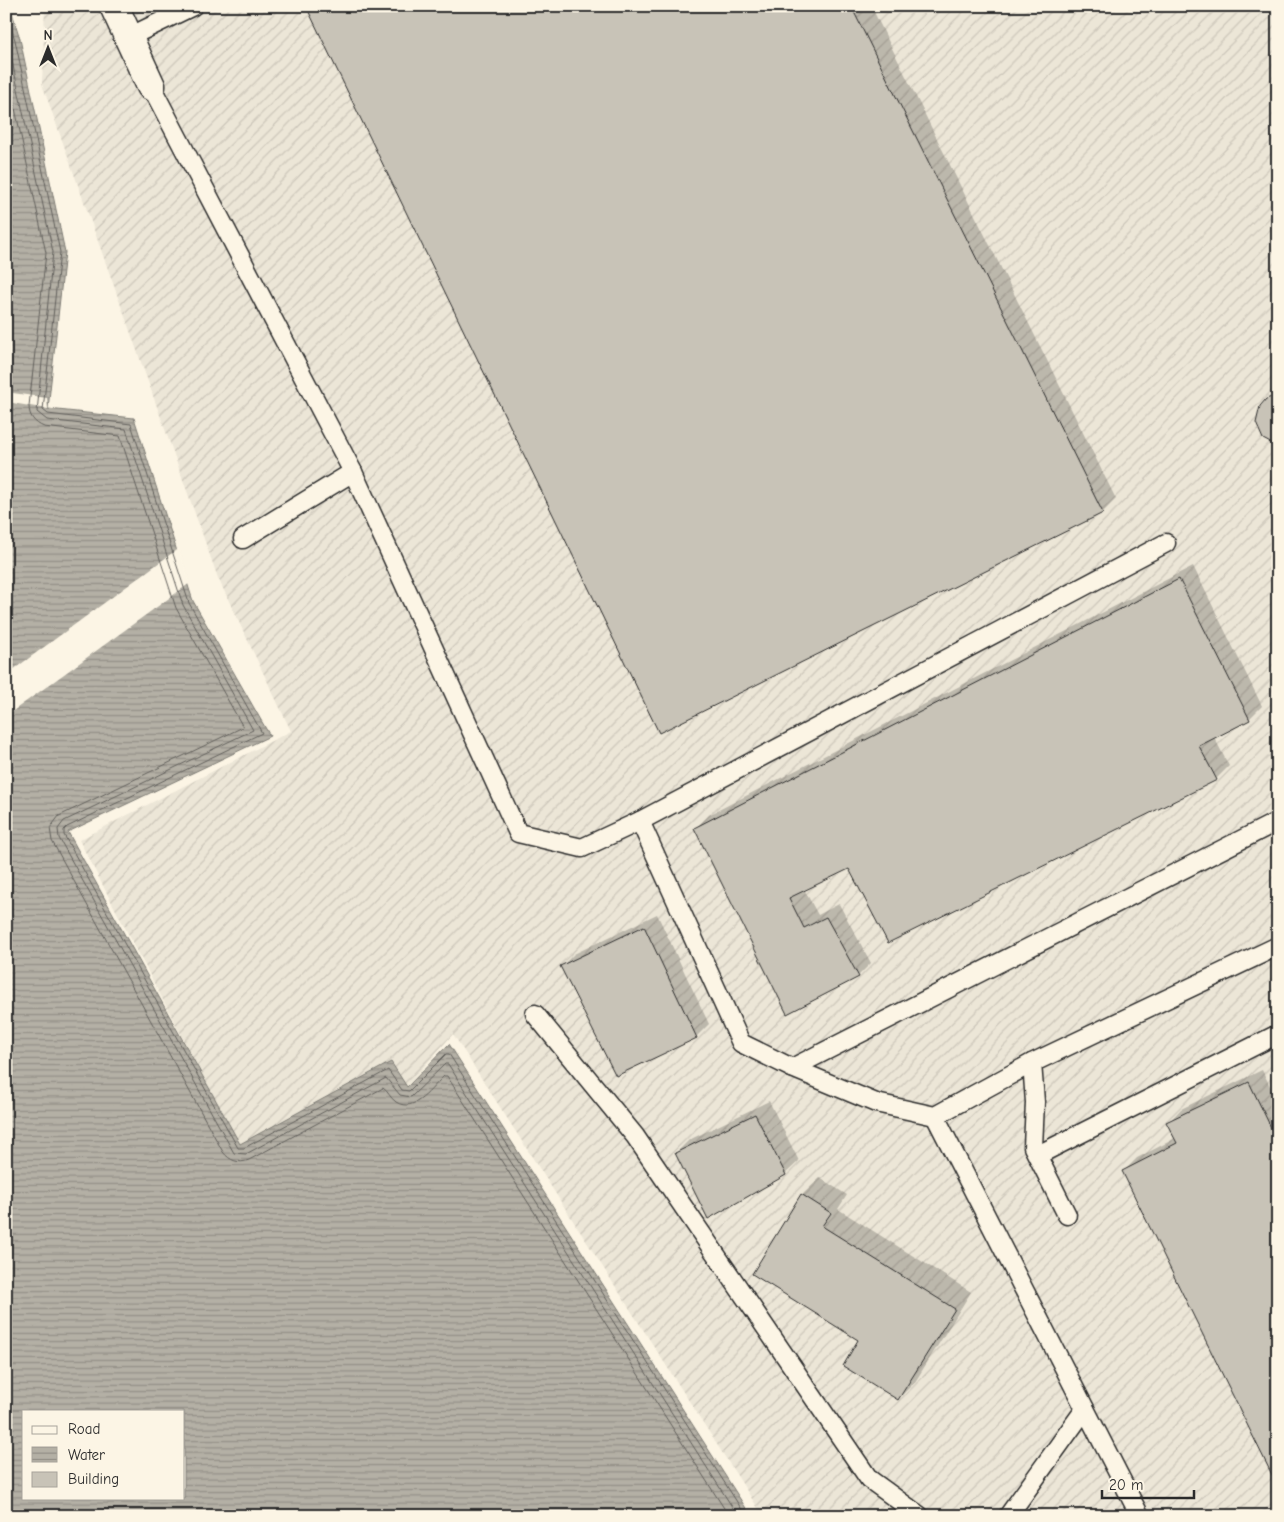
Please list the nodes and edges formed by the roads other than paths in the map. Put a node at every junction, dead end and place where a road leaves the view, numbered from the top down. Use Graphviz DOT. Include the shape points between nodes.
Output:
graph roads {
  1 [pos="114,6"];
  2 [pos="193,6"];
  3 [pos="129,38"];
  4 [pos="151,86"];
  5 [pos="354,472"];
  6 [pos="243,539"];
  7 [pos="1166,543"];
  8 [pos="640,821"];
  9 [pos="1278,821"];
  10 [pos="1278,946"];
  11 [pos="535,1014"];
  12 [pos="1278,1034"];
  13 [pos="1032,1063"];
  14 [pos="792,1068"];
  15 [pos="935,1116"];
  16 [pos="1038,1156"];
  17 [pos="1067,1214"];
  18 [pos="1085,1409"];
  19 [pos="920,1516"];
  20 [pos="1008,1516"];
  21 [pos="1140,1516"];
  1 -- 3 [label="street"];
  2 -- 3 [label="lane"];
  3 -- 4 [label="street"];
  4 -- 5 [label="lane"];
  5 -- 6 [label="lane"];
  5 -- 8 [label="lane" via="518,833 582,848"];
  7 -- 8 [label="lane"];
  8 -- 14 [label="lane" via="741,1043"];
  9 -- 14 [label="lane"];
  10 -- 13 [label="lane"];
  11 -- 19 [label="lane" via="635,1136 869,1479"];
  12 -- 16 [label="lane"];
  13 -- 15 [label="lane"];
  13 -- 16 [label="lane" via="1035,1102 1033,1147"];
  14 -- 15 [label="lane" via="876,1103"];
  15 -- 18 [label="lane"];
  16 -- 17 [label="lane"];
  18 -- 20 [label="lane"];
  18 -- 21 [label="lane"];
}
